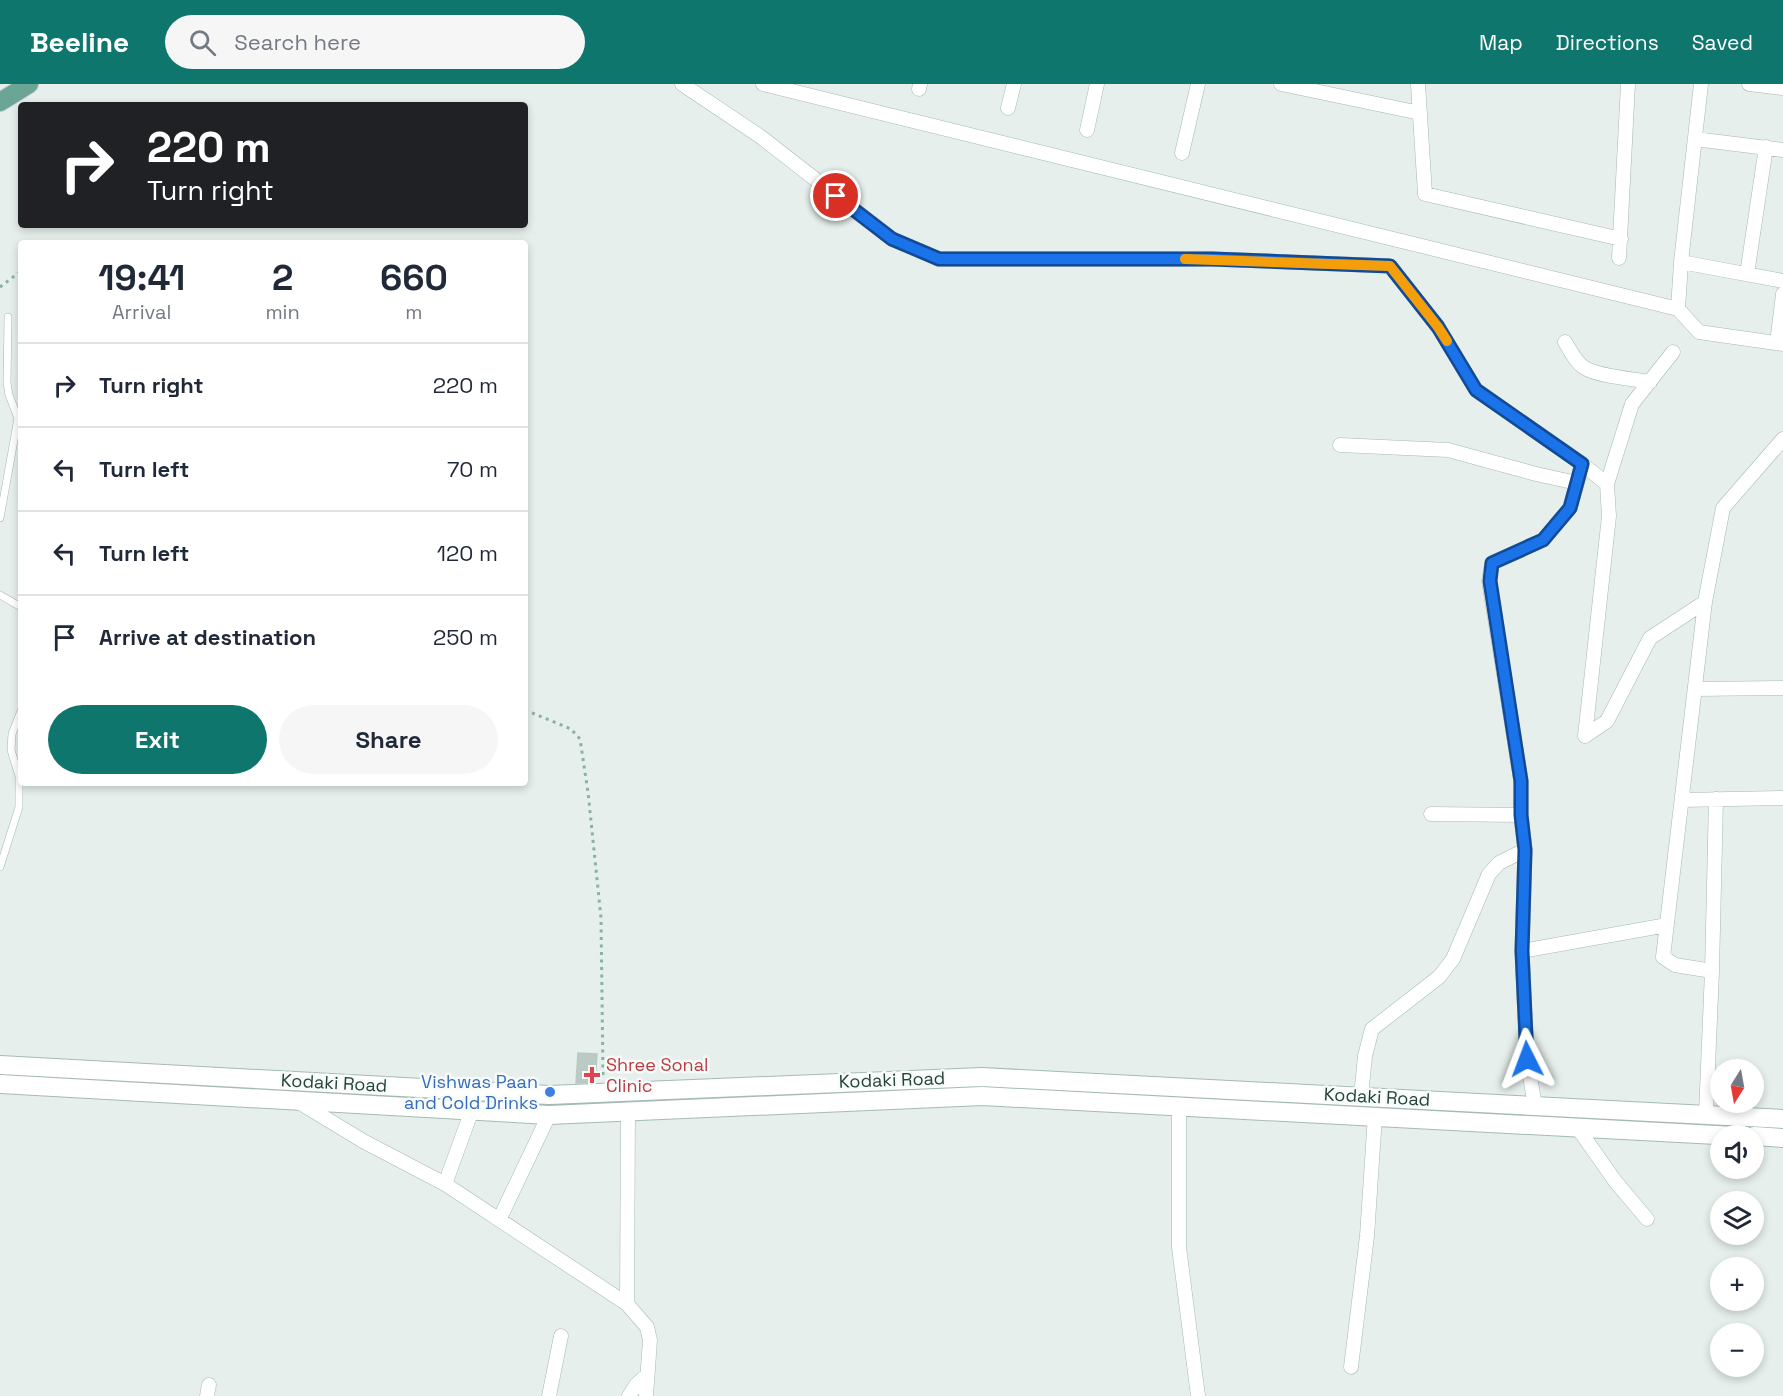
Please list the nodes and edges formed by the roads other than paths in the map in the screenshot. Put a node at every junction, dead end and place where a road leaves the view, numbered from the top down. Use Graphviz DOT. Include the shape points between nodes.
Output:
graph roads {
  1 [pos="29,84"];
  2 [pos="682,84"];
  3 [pos="763,84"];
  4 [pos="1014,84"];
  5 [pos="1097,84"];
  6 [pos="1198,84"];
  7 [pos="1281,84"];
  8 [pos="1419,84"];
  9 [pos="1628,84"];
  10 [pos="1701,84"];
  11 [pos="1749,84"];
  12 [pos="1783,88"];
  13 [pos="0,102"];
  14 [pos="1008,108"];
  15 [pos="1420,113"];
  16 [pos="1087,130"];
  17 [pos="1695,139"];
  18 [pos="1766,147"];
  19 [pos="1783,150"];
  20 [pos="1182,153"];
  21 [pos="1621,239"];
  22 [pos="1619,258"];
  23 [pos="1681,262"];
  24 [pos="1747,274"];
  25 [pos="1783,281"];
  26 [pos="1783,294"];
  27 [pos="1678,309"];
  28 [pos="8,317"];
  29 [pos="1564,342"];
  30 [pos="1780,343"];
  31 [pos="1673,352"];
  32 [pos="1650,382"];
  33 [pos="1783,439"];
  34 [pos="1340,445"];
  35 [pos="1582,464"];
  36 [pos="1577,483"];
  37 [pos="1607,484"];
  38 [pos="0,518"];
  39 [pos="0,595"];
  40 [pos="1705,602"];
  41 [pos="18,605"];
  42 [pos="1783,688"];
  43 [pos="1695,689"];
  44 [pos="18,719"];
  45 [pos="18,773"];
  46 [pos="19,786"];
  47 [pos="1783,798"];
  48 [pos="1716,799"];
  49 [pos="1682,800"];
  50 [pos="1431,814"];
  51 [pos="1521,815"];
  52 [pos="1525,850"];
  53 [pos="0,867"];
  54 [pos="1667,925"];
  55 [pos="1522,951"];
  56 [pos="1712,971"];
  57 [pos="0,1065"];
  58 [pos="0,1084"];
  59 [pos="1361,1096"];
  60 [pos="296,1100"];
  61 [pos="1179,1106"];
  62 [pos="1534,1106"];
  63 [pos="472,1110"];
  64 [pos="628,1111"];
  65 [pos="1706,1114"];
  66 [pos="549,1115"];
  67 [pos="1375,1116"];
  68 [pos="1783,1119"];
  69 [pos="1577,1127"];
  70 [pos="1710,1135"];
  71 [pos="1764,1137"];
  72 [pos="1783,1138"];
  73 [pos="445,1184"];
  74 [pos="1647,1219"];
  75 [pos="499,1220"];
  76 [pos="627,1304"];
  77 [pos="561,1336"];
  78 [pos="1351,1367"];
  79 [pos="647,1375"];
  80 [pos="549,1396"];
  81 [pos="629,1396"];
  82 [pos="646,1396"];
  83 [pos="1198,1396"];
  1 -- 13 [label="main road"];
  2 -- 35 [label="street" via="761,138 892,239 939,259 1212,259 1390,266 1438,327 1476,390"];
  3 -- 27 [label="street"];
  4 -- 14 [label="street"];
  5 -- 16 [label="street"];
  6 -- 20 [label="street"];
  7 -- 15 [label="street"];
  8 -- 15 [label="street"];
  9 -- 21 [label="street"];
  10 -- 17 [label="street"];
  11 -- 12 [label="street"];
  15 -- 21 [label="street" via="1425,194"];
  17 -- 18 [label="street"];
  17 -- 23 [label="street"];
  18 -- 19 [label="street"];
  18 -- 24 [label="street"];
  21 -- 22 [label="street"];
  23 -- 24 [label="street"];
  23 -- 27 [label="street"];
  24 -- 25 [label="street"];
  26 -- 30 [label="street"];
  27 -- 30 [label="street" via="1699,332"];
  28 -- 38 [label="lane" via="7,383 18,418"];
  29 -- 32 [label="street" via="1585,369"];
  31 -- 32 [label="street"];
  32 -- 37 [label="street" via="1632,404"];
  33 -- 40 [label="street" via="1723,508"];
  34 -- 36 [label="street" via="1448,450"];
  35 -- 36 [label="street"];
  35 -- 37 [label="street"];
  36 -- 51 [label="street" via="1570,508 1543,540 1492,563 1490,570 1521,781"];
  37 -- 40 [label="street" via="1609,516 1584,736 1607,721 1650,638"];
  39 -- 41 [label="lane"];
  40 -- 43 [label="street"];
  42 -- 43 [label="street"];
  43 -- 49 [label="street"];
  44 -- 45 [label="lane" via="11,750"];
  46 -- 53 [label="lane" via="19,807"];
  47 -- 48 [label="street"];
  48 -- 49 [label="street"];
  48 -- 56 [label="street"];
  49 -- 54 [label="street"];
  50 -- 51 [label="street"];
  51 -- 52 [label="street"];
  52 -- 55 [label="street"];
  52 -- 59 [label="street" via="1499,863 1489,874 1453,959 1439,977 1372,1029"];
  54 -- 55 [label="street"];
  54 -- 56 [label="street" via="1663,957 1675,965"];
  55 -- 62 [label="street" via="1527,1059"];
  56 -- 65 [label="street"];
  57 -- 59 [label="main road, Kodaki Road" via="549,1095 982,1077"];
  58 -- 60 [label="main road, Kodaki Road"];
  59 -- 62 [label="main road, Kodaki Road"];
  60 -- 63 [label="main road, Kodaki Road"];
  60 -- 73 [label="street"];
  61 -- 64 [label="main road, Kodaki Road" via="982,1096"];
  61 -- 67 [label="main road, Kodaki Road"];
  61 -- 83 [label="street" via="1179,1247"];
  62 -- 65 [label="main road, Kodaki Road"];
  63 -- 66 [label="main road, Kodaki Road"];
  63 -- 73 [label="street"];
  64 -- 66 [label="main road, Kodaki Road"];
  64 -- 76 [label="street"];
  65 -- 68 [label="main road, Kodaki Road"];
  66 -- 75 [label="street"];
  67 -- 69 [label="main road, Kodaki Road"];
  67 -- 78 [label="street" via="1367,1236"];
  69 -- 70 [label="main road, Kodaki Road"];
  69 -- 74 [label="street"];
  71 -- 72 [label="main road"];
  73 -- 75 [label="street"];
  75 -- 76 [label="street"];
  76 -- 79 [label="street" via="646,1327 650,1340"];
  77 -- 80 [label="street"];
  79 -- 81 [label="street"];
  79 -- 82 [label="street"];
}
